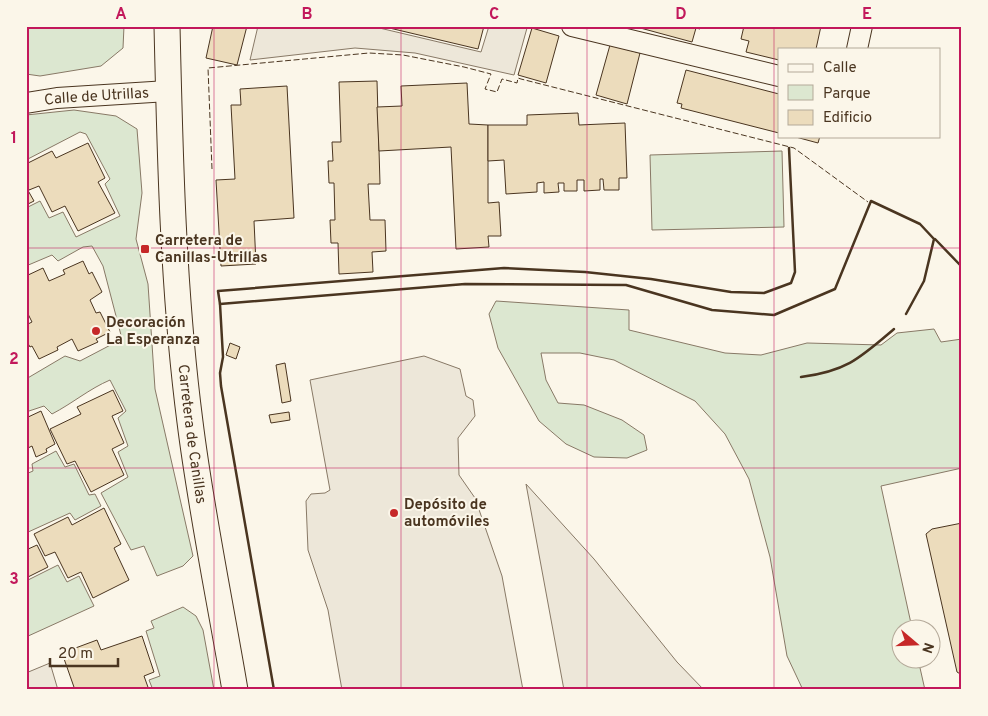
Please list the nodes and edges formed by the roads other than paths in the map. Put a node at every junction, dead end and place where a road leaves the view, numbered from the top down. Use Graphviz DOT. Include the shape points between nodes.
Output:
graph roads {
  1 [pos="167,26"];
  2 [pos="572,26"];
  3 [pos="862,26"];
  4 [pos="857,48"];
  5 [pos="778,76"];
  6 [pos="168,91"];
  7 [pos="26,103"];
  8 [pos="235,690"];
  1 -- 6 [label="street, Carretera de Canillas"];
  2 -- 5 [label="street"];
  3 -- 4 [label="street"];
  6 -- 7 [label="street, Calle de Utrillas"];
  6 -- 8 [label="street, Carretera de Canillas" via="174,248 190,423"];
}
